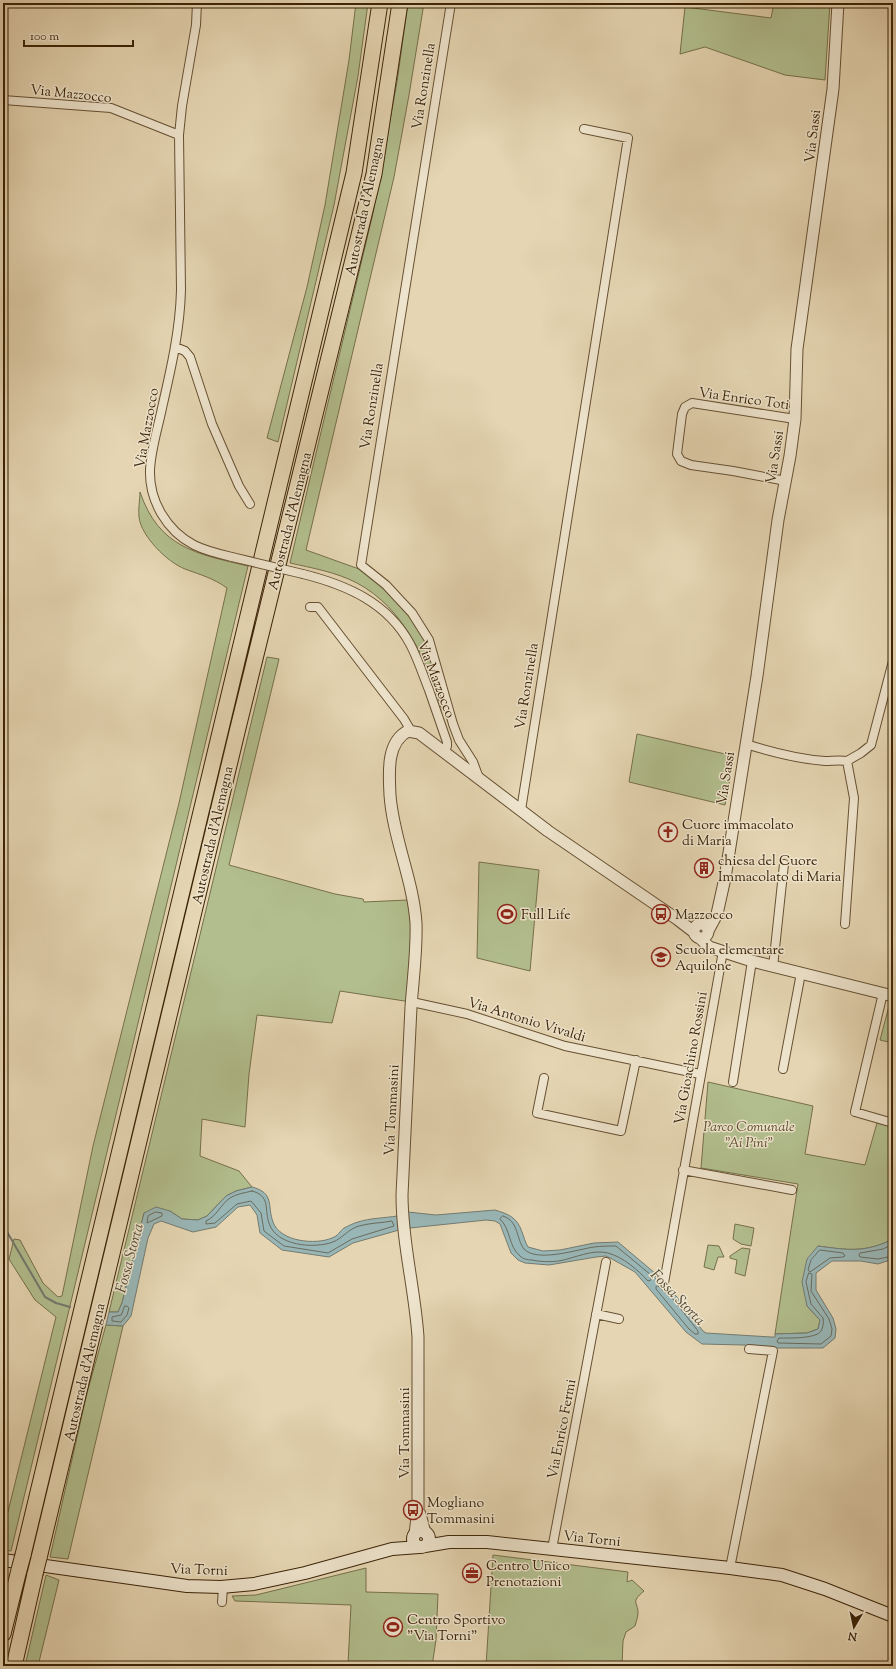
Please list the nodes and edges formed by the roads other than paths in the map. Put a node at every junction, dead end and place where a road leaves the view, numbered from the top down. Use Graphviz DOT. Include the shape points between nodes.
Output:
graph roads {
  1 [pos="197,3"];
  2 [pos="380,3"];
  3 [pos="400,3"];
  4 [pos="451,3"];
  5 [pos="838,3"];
  6 [pos="3,100"];
  7 [pos="584,129"];
  8 [pos="179,135"];
  9 [pos="175,347"];
  10 [pos="795,419"];
  11 [pos="786,481"];
  12 [pos="250,504"];
  13 [pos="310,606"];
  14 [pos="893,661"];
  15 [pos="415,732"];
  16 [pos="746,744"];
  17 [pos="444,752"];
  18 [pos="847,760"];
  19 [pos="479,779"];
  20 [pos="521,810"];
  21 [pos="784,864"];
  22 [pos="845,924"];
  23 [pos="702,931"];
  24 [pos="723,951"];
  25 [pos="736,956"];
  26 [pos="752,961"];
  27 [pos="773,967"];
  28 [pos="800,973"];
  29 [pos="888,994"];
  30 [pos="412,1002"];
  31 [pos="636,1060"];
  32 [pos="783,1069"];
  33 [pos="700,1074"];
  34 [pos="544,1078"];
  35 [pos="733,1082"];
  36 [pos="893,1123"];
  37 [pos="683,1170"];
  38 [pos="792,1190"];
  39 [pos="606,1262"];
  40 [pos="664,1283"];
  41 [pos="596,1314"];
  42 [pos="619,1319"];
  43 [pos="749,1349"];
  44 [pos="421,1539"];
  45 [pos="552,1549"];
  46 [pos="3,1560"];
  47 [pos="730,1568"];
  48 [pos="223,1587"];
  49 [pos="222,1602"];
  50 [pos="893,1616"];
  51 [pos="3,1634"];
  52 [pos="14,1666"];
  1 -- 8 [label="street, Via Mazzocco"];
  2 -- 51 [label="highway, Autostrada d'Alemagna, bridge" via="354,173"];
  3 -- 52 [label="highway, Autostrada d'Alemagna, bridge" via="374,174 238,728"];
  4 -- 19 [label="street, Via Ronzinella" via="361,565 391,590 412,613 429,640 453,724"];
  5 -- 10 [label="street, Via Sassi" via="831,111 797,349"];
  6 -- 8 [label="street, Via Mazzocco" via="111,108"];
  7 -- 20 [label="street, Via Ronzinella" via="628,138"];
  8 -- 9 [label="street, Via Mazzocco" via="180,303"];
  9 -- 12 [label="street" via="185,351 190,357 212,424 236,480"];
  9 -- 17 [label="street, Via Mazzocco, bridge" via="150,476 153,493 165,519 184,538 199,547 336,583 360,594 381,609 411,645 447,742"];
  10 -- 11 [label="street, Via Sassi"];
  10 -- 11 [label="street, Via Enrico Toti" via="692,403 685,407 682,414 677,454 681,461 691,465"];
  11 -- 16 [label="street, Via Sassi" via="778,520"];
  13 -- 15 [label="street" via="318,607"];
  14 -- 18 [label="street" via="871,745"];
  15 -- 17 [label="street"];
  15 -- 30 [label="street, Via Tommasini" via="403,734 397,740 389,780 391,805 413,895 416,923"];
  16 -- 18 [label="street" via="769,751 825,761"];
  16 -- 23 [label="street, Via Sassi" via="717,914"];
  17 -- 19 [label="street"];
  18 -- 22 [label="street" via="854,798"];
  19 -- 20 [label="street"];
  20 -- 23 [label="street" via="677,919"];
  21 -- 27 [label="street"];
  23 -- 24 [label="street" via="709,947"];
  23 -- 25 [label="street" via="712,944 717,942"];
  24 -- 25 [label="street"];
  24 -- 33 [label="street, Via Gioachino Rossini"];
  25 -- 26 [label="street"];
  26 -- 27 [label="street"];
  26 -- 35 [label="street"];
  27 -- 28 [label="street"];
  28 -- 29 [label="street"];
  28 -- 32 [label="street"];
  29 -- 36 [label="street" via="855,1112"];
  30 -- 31 [label="street, Via Antonio Vivaldi" via="467,1014 565,1046"];
  30 -- 44 [label="street, Via Tommasini" via="402,1219 418,1338 418,1509"];
  31 -- 33 [label="street, Via Antonio Vivaldi"];
  31 -- 34 [label="street" via="621,1131 537,1112"];
  33 -- 37 [label="street, Via Gioachino Rossini"];
  37 -- 38 [label="street"];
  37 -- 40 [label="street, Via Gioachino Rossini"];
  39 -- 41 [label="street, Via Enrico Fermi"];
  41 -- 42 [label="street"];
  41 -- 45 [label="street, Via Enrico Fermi"];
  43 -- 47 [label="street" via="773,1351"];
  44 -- 45 [label="main road, Via Torni" via="487,1542"];
  44 -- 48 [label="main road, Via Torni" via="305,1572"];
  45 -- 47 [label="main road, Via Torni"];
  46 -- 48 [label="main road, Via Torni" via="187,1586"];
  47 -- 50 [label="main road, Via Torni" via="782,1575"];
  48 -- 49 [label="street"];
}
